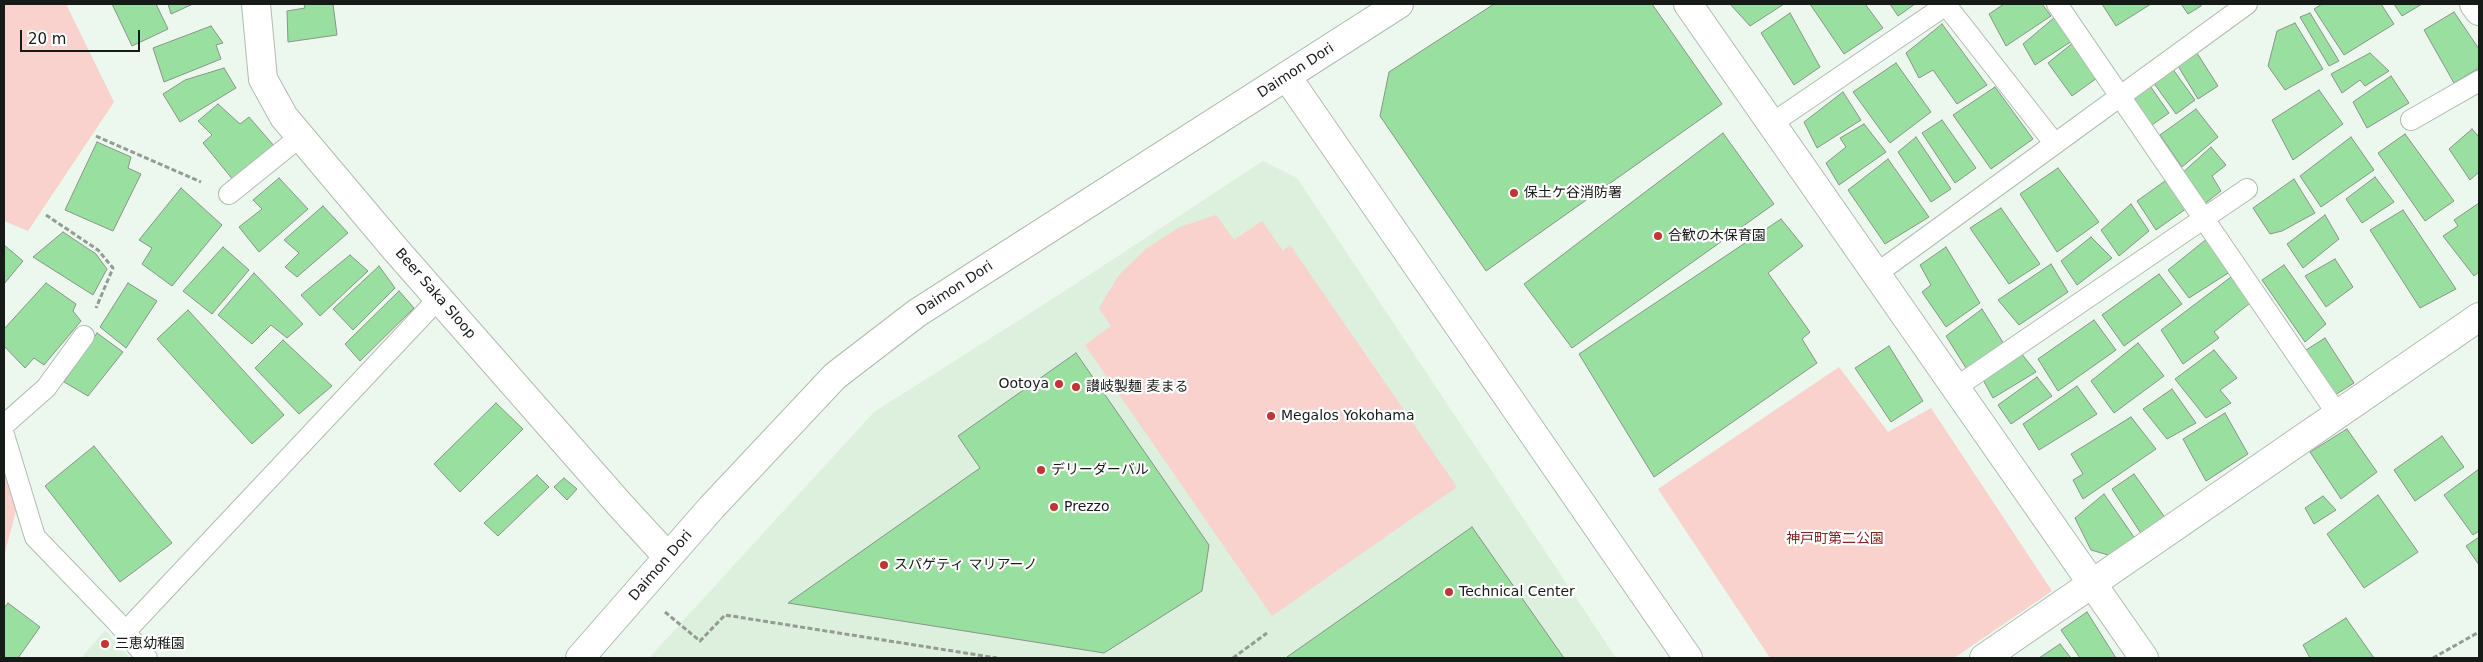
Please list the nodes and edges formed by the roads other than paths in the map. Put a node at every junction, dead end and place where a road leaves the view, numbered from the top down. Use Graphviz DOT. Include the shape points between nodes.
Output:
graph roads {
  1 [pos="256,4"];
  2 [pos="1399,4"];
  3 [pos="1688,4"];
  4 [pos="2057,4"];
  5 [pos="2247,4"];
  6 [pos="2474,4"];
  7 [pos="2479,10"];
  8 [pos="1287,78"];
  9 [pos="2479,81"];
  10 [pos="2121,96"];
  11 [pos="2412,120"];
  12 [pos="1771,124"];
  13 [pos="301,136"];
  14 [pos="2055,144"];
  15 [pos="2248,189"];
  16 [pos="228,194"];
  17 [pos="2205,217"];
  18 [pos="1876,274"];
  19 [pos="439,298"];
  20 [pos="2479,317"];
  21 [pos="84,336"];
  22 [pos="1955,388"];
  23 [pos="2338,415"];
  24 [pos="4,425"];
  25 [pos="4,435"];
  26 [pos="668,557"];
  27 [pos="2093,585"];
  28 [pos="125,632"];
  29 [pos="147,658"];
  30 [pos="580,658"];
  31 [pos="1688,658"];
  32 [pos="1984,658"];
  33 [pos="2144,658"];
  1 -- 13 [label="street, Beer Saka Sloop" via="263,79 284,116"];
  2 -- 8 [label="street, Daimon Dori"];
  3 -- 12 [label="street"];
  4 -- 10 [label="lane"];
  5 -- 10 [label="lane"];
  6 -- 7 [label="street"];
  8 -- 26 [label="street, Daimon Dori" via="917,313 835,376"];
  8 -- 31 [label="street"];
  9 -- 11 [label="lane"];
  10 -- 14 [label="lane"];
  10 -- 17 [label="lane"];
  12 -- 14 [label="lane" via="1946,4"];
  12 -- 18 [label="street"];
  13 -- 16 [label="lane"];
  13 -- 19 [label="street, Beer Saka Sloop"];
  14 -- 18 [label="lane"];
  15 -- 17 [label="lane"];
  17 -- 22 [label="lane"];
  17 -- 23 [label="lane"];
  18 -- 22 [label="street"];
  19 -- 26 [label="street, Beer Saka Sloop"];
  19 -- 28 [label="lane"];
  20 -- 23 [label="street"];
  21 -- 24 [label="lane" via="46,388"];
  22 -- 27 [label="street"];
  23 -- 27 [label="street"];
  25 -- 28 [label="lane" via="35,537"];
  26 -- 30 [label="street, Daimon Dori"];
  27 -- 32 [label="street"];
  27 -- 33 [label="street"];
  28 -- 29 [label="lane"];
}
